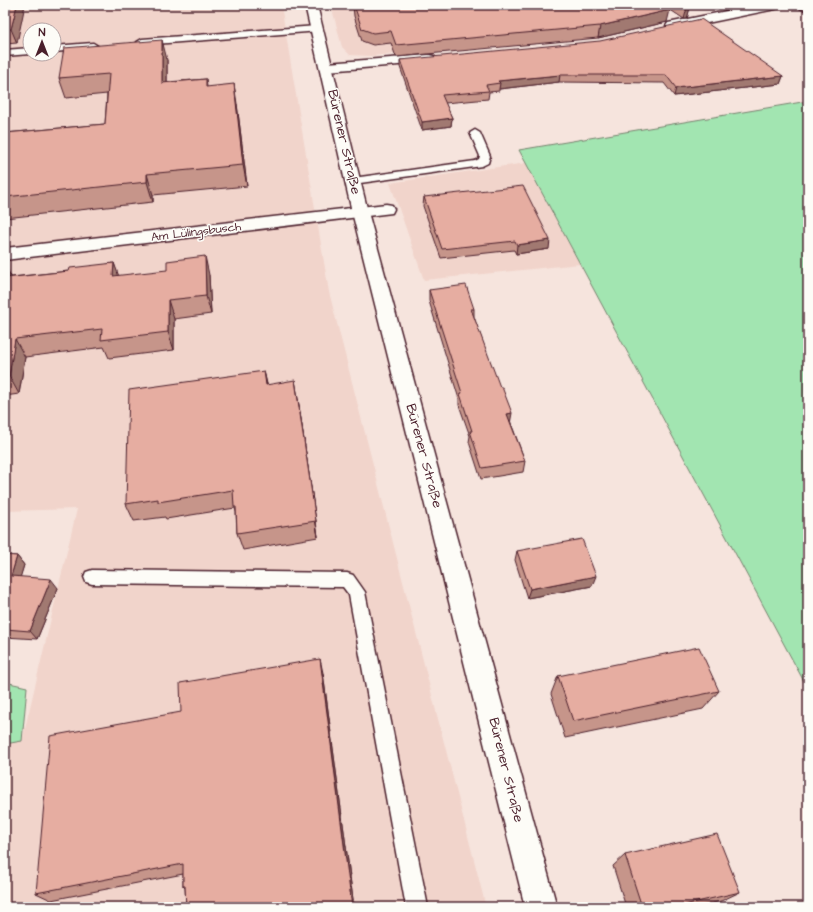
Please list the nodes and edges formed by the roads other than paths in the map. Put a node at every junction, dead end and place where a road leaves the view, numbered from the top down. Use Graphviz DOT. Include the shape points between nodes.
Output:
graph roads {
  1 [pos="311,5"];
  2 [pos="775,5"];
  3 [pos="804,5"];
  4 [pos="808,6"];
  5 [pos="669,16"];
  6 [pos="681,24"];
  7 [pos="317,29"];
  8 [pos="661,29"];
  9 [pos="129,43"];
  10 [pos="99,46"];
  11 [pos="62,48"];
  12 [pos="22,52"];
  13 [pos="5,53"];
  14 [pos="440,58"];
  15 [pos="326,67"];
  16 [pos="475,133"];
  17 [pos="353,181"];
  18 [pos="386,209"];
  19 [pos="360,212"];
  20 [pos="5,254"];
  21 [pos="92,577"];
  22 [pos="417,907"];
  23 [pos="541,907"];
  1 -- 7 [label="main road, Bürener Straße"];
  2 -- 6 [label="main road"];
  3 -- 4 [label="main road"];
  5 -- 6 [label="main road"];
  6 -- 8 [label="main road"];
  7 -- 9 [label="lane"];
  7 -- 15 [label="main road, Bürener Straße"];
  10 -- 11 [label="lane"];
  12 -- 13 [label="lane"];
  14 -- 15 [label="main road"];
  15 -- 17 [label="main road, Bürener Straße"];
  16 -- 17 [label="lane" via="485,156 484,161 478,164"];
  17 -- 19 [label="main road, Bürener Straße"];
  18 -- 19 [label="main road, Am Lülingsbusch"];
  19 -- 20 [label="main road, Am Lülingsbusch"];
  19 -- 23 [label="main road, Bürener Straße"];
  21 -- 22 [label="lane" via="346,580 357,592"];
}
